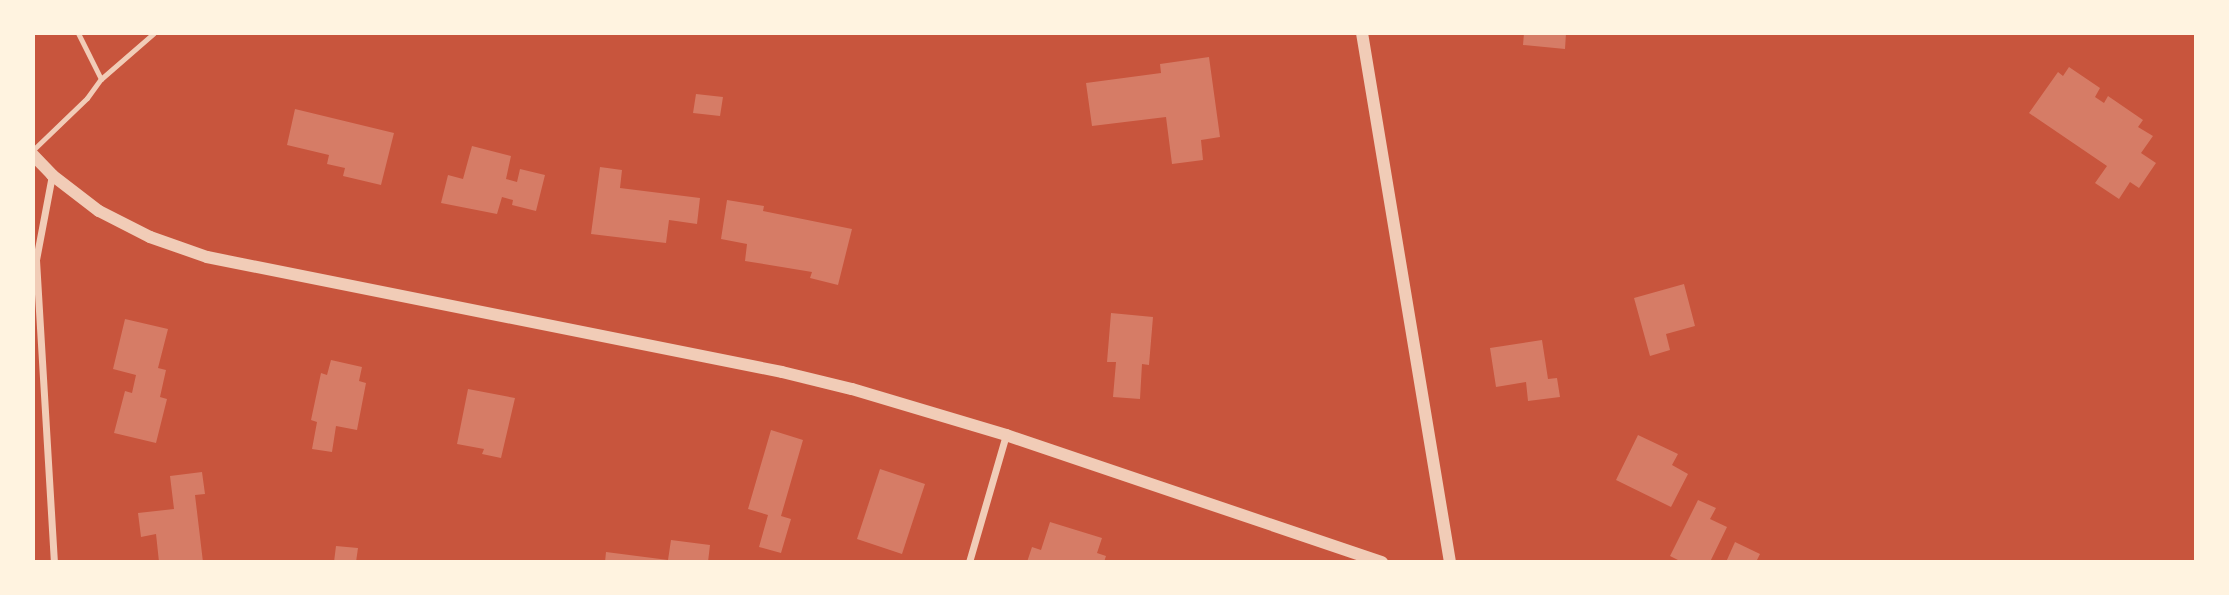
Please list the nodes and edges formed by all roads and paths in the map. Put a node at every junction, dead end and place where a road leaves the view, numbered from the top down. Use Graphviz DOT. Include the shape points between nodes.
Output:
graph roads {
  1 [pos="78,33"];
  2 [pos="154,33"];
  3 [pos="1362,33"];
  4 [pos="101,79"];
  5 [pos="33,153"];
  6 [pos="52,175"];
  7 [pos="1006,435"];
  8 [pos="54,562"];
  9 [pos="969,562"];
  10 [pos="1382,562"];
  11 [pos="1450,562"];
  1 -- 4 [label="lane"];
  2 -- 4 [label="lane"];
  3 -- 11 [label="street"];
  4 -- 5 [label="lane"];
  5 -- 6 [label="street"];
  6 -- 7 [label="street" via="109,216 150,237 207,257 782,372"];
  6 -- 8 [label="street" via="36,260"];
  7 -- 9 [label="street"];
  7 -- 10 [label="street"];
}
